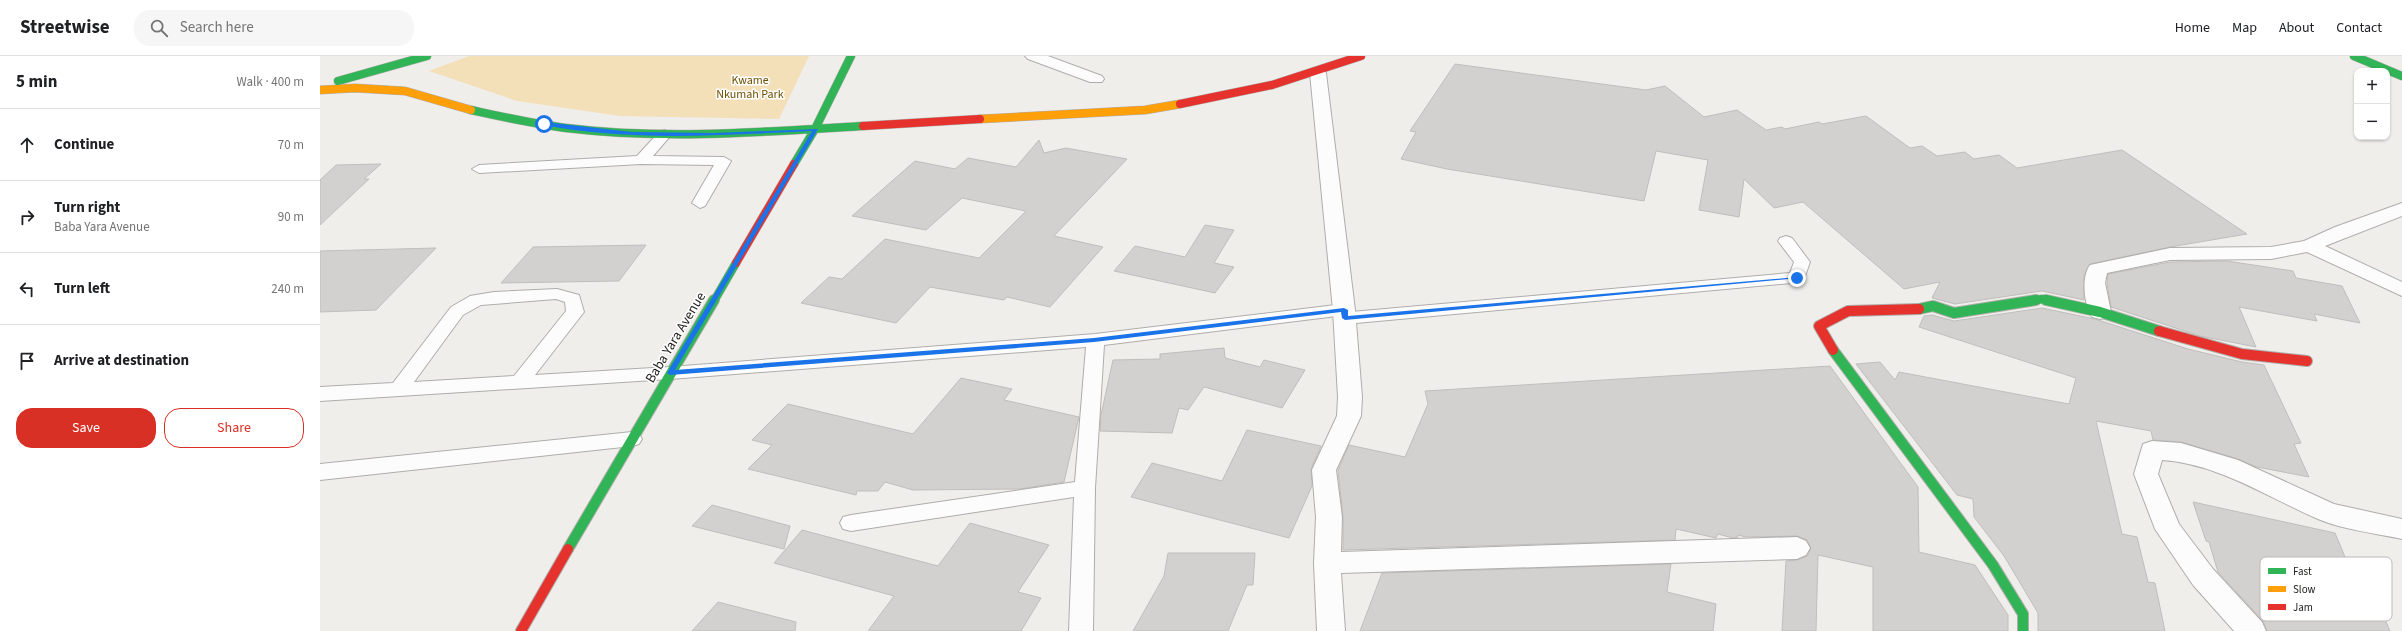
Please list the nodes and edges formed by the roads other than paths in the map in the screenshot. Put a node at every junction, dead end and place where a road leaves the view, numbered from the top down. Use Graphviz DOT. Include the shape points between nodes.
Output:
graph roads {
  1 [pos="427,56"];
  2 [pos="851,56"];
  3 [pos="1033,56"];
  4 [pos="1361,56"];
  5 [pos="2354,56"];
  6 [pos="1318,73"];
  7 [pos="2402,76"];
  8 [pos="1096,78"];
  9 [pos="320,87"];
  10 [pos="320,90"];
  11 [pos="815,129"];
  12 [pos="664,134"];
  13 [pos="641,160"];
  14 [pos="480,169"];
  15 [pos="700,203"];
  16 [pos="2402,209"];
  17 [pos="1786,241"];
  18 [pos="2309,246"];
  19 [pos="2402,290"];
  20 [pos="2100,312"];
  21 [pos="1345,314"];
  22 [pos="1094,340"];
  23 [pos="2307,361"];
  24 [pos="670,373"];
  25 [pos="520,382"];
  26 [pos="399,389"];
  27 [pos="320,394"];
  28 [pos="632,439"];
  29 [pos="320,472"];
  30 [pos="1085,488"];
  31 [pos="851,523"];
  32 [pos="2402,530"];
  33 [pos="1797,548"];
  34 [pos="1327,563"];
  35 [pos="521,631"];
  36 [pos="1081,631"];
  37 [pos="1331,631"];
  38 [pos="2023,631"];
  39 [pos="2252,631"];
  1 -- 9 [label="street"];
  2 -- 11 [label="street, Baba Yara Avenue"];
  3 -- 8 [label="street"];
  4 -- 6 [label="street"];
  5 -- 7 [label="street"];
  6 -- 11 [label="street" via="1231,96 1145,110"];
  6 -- 21 [label="street"];
  10 -- 12 [label="street" via="355,88 405,91 483,113 544,124"];
  11 -- 12 [label="street"];
  11 -- 24 [label="street, Baba Yara Avenue"];
  12 -- 13 [label="lane"];
  13 -- 14 [label="lane"];
  13 -- 15 [label="lane" via="724,161"];
  16 -- 18 [label="street"];
  17 -- 21 [label="lane" via="1802,262 1797,278"];
  18 -- 19 [label="street"];
  18 -- 20 [label="street" via="2271,253 2170,254 2097,269 2095,283"];
  20 -- 23 [label="street" via="2196,343 2242,354"];
  20 -- 38 [label="street" via="2042,299 1954,313 1933,306 1917,309 1848,311 1819,326 1841,363 1993,564 2023,614"];
  21 -- 22 [label="lane"];
  21 -- 34 [label="street" via="1350,416 1324,470 1329,517"];
  22 -- 24 [label="lane"];
  22 -- 30 [label="lane"];
  24 -- 25 [label="lane"];
  24 -- 28 [label="street, Baba Yara Avenue"];
  25 -- 26 [label="lane"];
  25 -- 26 [label="lane" via="575,312 573,299 557,294 476,300 457,311"];
  26 -- 27 [label="lane"];
  28 -- 29 [label="lane"];
  28 -- 35 [label="street, Baba Yara Avenue"];
  30 -- 31 [label="lane"];
  30 -- 36 [label="lane"];
  32 -- 39 [label="street" via="2329,513 2229,466 2181,452 2152,450 2146,474 2168,529 2203,577"];
  33 -- 34 [label="street"];
  34 -- 37 [label="street"];
}
